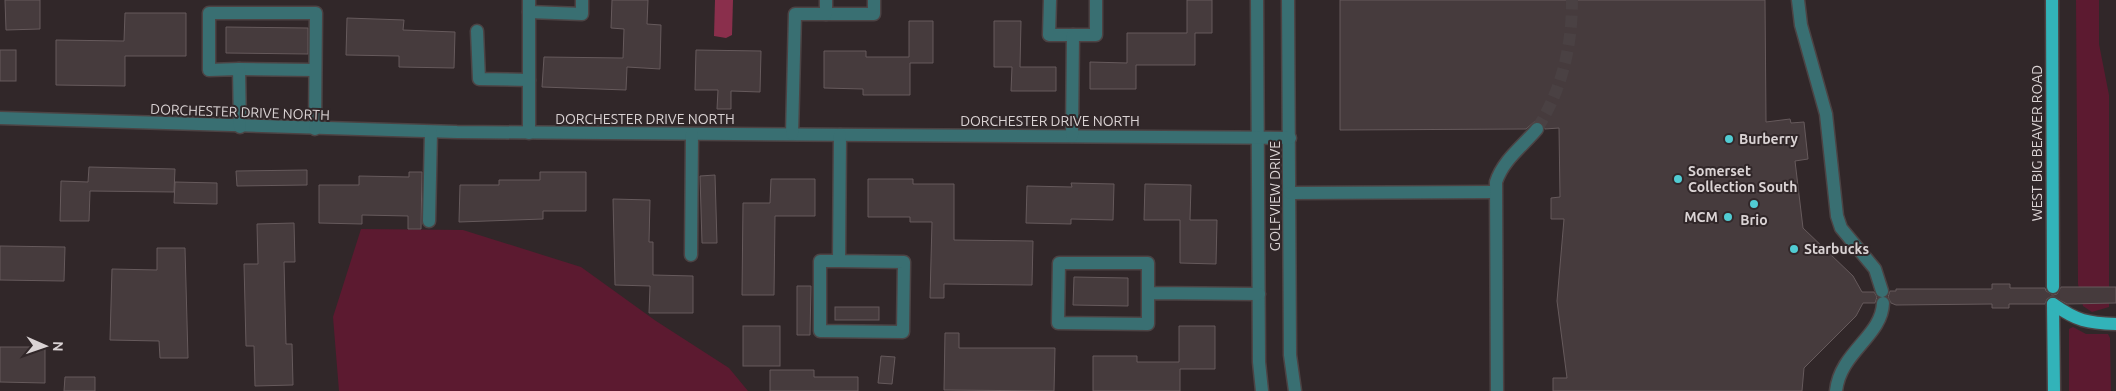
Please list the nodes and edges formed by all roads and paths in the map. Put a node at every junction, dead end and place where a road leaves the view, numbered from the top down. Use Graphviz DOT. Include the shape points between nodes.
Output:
graph roads {
  1 [pos="582,0"];
  2 [pos="826,0"];
  3 [pos="874,0"];
  4 [pos="1050,0"];
  5 [pos="1096,0"];
  6 [pos="1257,0"];
  7 [pos="1288,0"];
  8 [pos="1798,0"];
  9 [pos="2052,0"];
  10 [pos="529,6"];
  11 [pos="826,14"];
  12 [pos="477,31"];
  13 [pos="1073,35"];
  14 [pos="239,69"];
  15 [pos="315,70"];
  16 [pos="529,80"];
  17 [pos="0,118"];
  18 [pos="240,127"];
  19 [pos="315,129"];
  20 [pos="1537,129"];
  21 [pos="431,132"];
  22 [pos="528,133"];
  23 [pos="692,134"];
  24 [pos="792,134"];
  25 [pos="840,135"];
  26 [pos="1072,136"];
  27 [pos="1259,137"];
  28 [pos="1290,138"];
  29 [pos="1495,192"];
  30 [pos="1290,193"];
  31 [pos="429,221"];
  32 [pos="691,255"];
  33 [pos="839,261"];
  34 [pos="2053,287"];
  35 [pos="1148,293"];
  36 [pos="1259,294"];
  37 [pos="2116,324"];
  38 [pos="1262,391"];
  39 [pos="1295,391"];
  40 [pos="1497,391"];
  41 [pos="1836,391"];
  42 [pos="2054,391"];
  1 -- 10 [label="street" via="582,14"];
  2 -- 11 [label="street"];
  3 -- 11 [label="street" via="874,14"];
  4 -- 13 [label="street" via="1049,35"];
  5 -- 13 [label="street" via="1096,35"];
  6 -- 27 [label="street, GOLFVIEW DRIVE"];
  7 -- 28 [label="street, GOLFVIEW DRIVE"];
  8 -- 41 [label="street" via="1801,25 1826,114 1836,216 1841,228 1875,269 1882,297 1879,319 1845,361"];
  9 -- 34 [label="main road, WEST BIG BEAVER ROAD"];
  10 -- 16 [label="street"];
  11 -- 24 [label="street" via="795,14"];
  12 -- 16 [label="street" via="479,79"];
  13 -- 26 [label="street"];
  14 -- 15 [label="street"];
  14 -- 15 [label="street" via="209,70 209,13 316,12"];
  14 -- 18 [label="street"];
  15 -- 19 [label="street"];
  16 -- 22 [label="street"];
  17 -- 18 [label="street, DORCHESTER DRIVE NORTH"];
  18 -- 19 [label="street, DORCHESTER DRIVE NORTH"];
  19 -- 21 [label="street, DORCHESTER DRIVE NORTH"];
  20 -- 29 [label="street" via="1499,173"];
  21 -- 22 [label="street, DORCHESTER DRIVE NORTH"];
  21 -- 31 [label="street"];
  22 -- 23 [label="street, DORCHESTER DRIVE NORTH"];
  23 -- 24 [label="street, DORCHESTER DRIVE NORTH"];
  23 -- 32 [label="street"];
  24 -- 25 [label="street, DORCHESTER DRIVE NORTH"];
  25 -- 26 [label="street, DORCHESTER DRIVE NORTH"];
  25 -- 33 [label="street"];
  26 -- 27 [label="street, DORCHESTER DRIVE NORTH"];
  27 -- 28 [label="street, DORCHESTER DRIVE NORTH"];
  27 -- 36 [label="street, GOLFVIEW DRIVE"];
  28 -- 30 [label="street, GOLFVIEW DRIVE"];
  29 -- 30 [label="street"];
  29 -- 40 [label="street"];
  30 -- 39 [label="street, GOLFVIEW DRIVE" via="1290,368"];
  33 -- 33 [label="street" via="820,261 820,331 903,332 904,262"];
  35 -- 35 [label="street" via="1148,263 1059,262 1058,323 1148,324"];
  35 -- 36 [label="street"];
  36 -- 38 [label="street, GOLFVIEW DRIVE"];
  37 -- 42 [label="main road" via="2090,324 2076,320 2053,304"];
}
